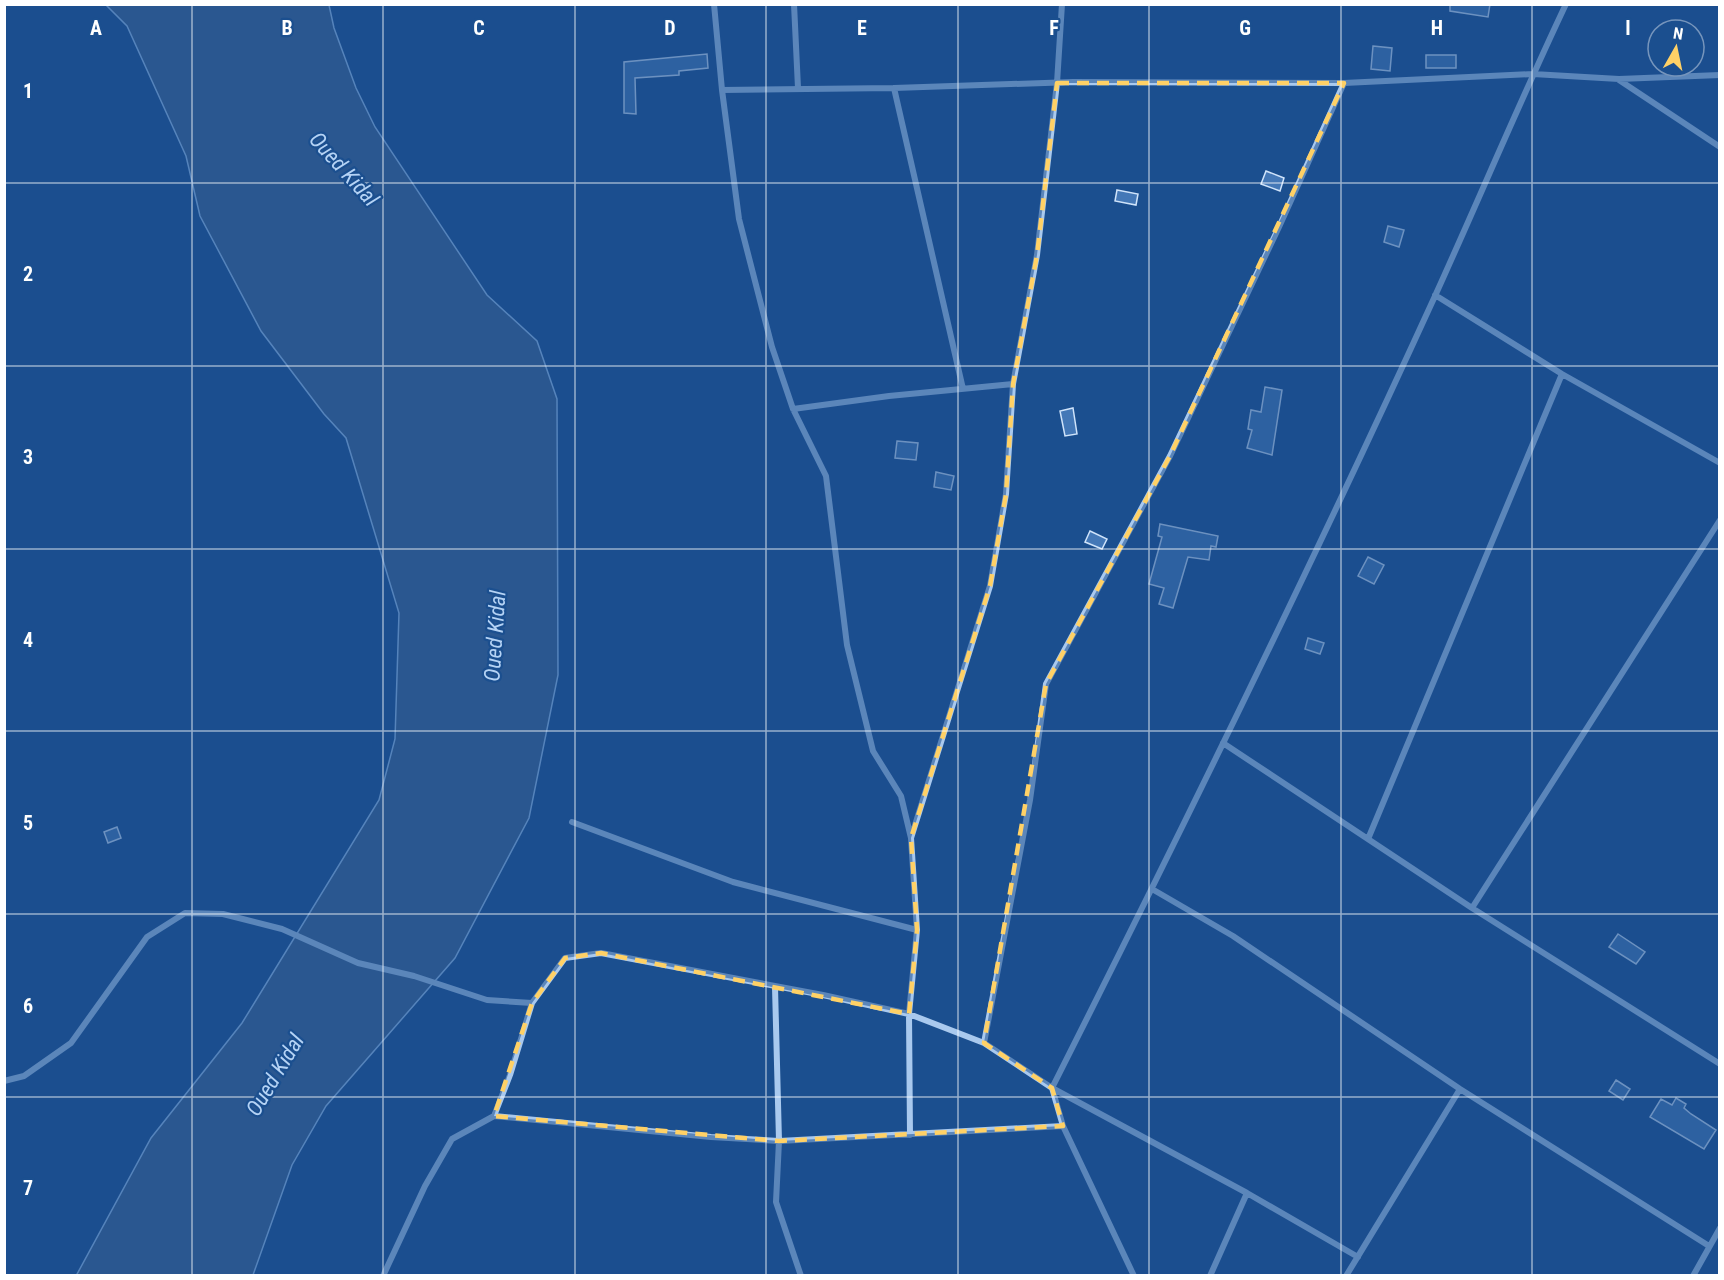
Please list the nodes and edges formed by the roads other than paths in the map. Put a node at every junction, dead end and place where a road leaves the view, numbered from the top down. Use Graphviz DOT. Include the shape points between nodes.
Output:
graph roads {
  1 [pos="714,4"];
  2 [pos="794,4"];
  3 [pos="1062,4"];
  4 [pos="1566,4"];
  5 [pos="1533,74"];
  6 [pos="1719,75"];
  7 [pos="1619,80"];
  8 [pos="1057,82"];
  9 [pos="1344,83"];
  10 [pos="798,88"];
  11 [pos="894,88"];
  12 [pos="722,90"];
  13 [pos="1719,147"];
  14 [pos="1435,296"];
  15 [pos="1562,374"];
  16 [pos="1013,384"];
  17 [pos="963,389"];
  18 [pos="793,409"];
  19 [pos="1719,463"];
  20 [pos="1719,520"];
  21 [pos="1223,743"];
  22 [pos="572,822"];
  23 [pos="911,838"];
  24 [pos="1368,839"];
  25 [pos="1152,889"];
  26 [pos="1472,908"];
  27 [pos="917,930"];
  28 [pos="775,987"];
  29 [pos="532,1004"];
  30 [pos="909,1014"];
  31 [pos="984,1043"];
  32 [pos="1719,1064"];
  33 [pos="4,1081"];
  34 [pos="1052,1088"];
  35 [pos="1460,1089"];
  36 [pos="494,1116"];
  37 [pos="1063,1126"];
  38 [pos="910,1135"];
  39 [pos="779,1141"];
  40 [pos="1247,1193"];
  41 [pos="1719,1228"];
  42 [pos="1709,1246"];
  43 [pos="1358,1257"];
  44 [pos="383,1275"];
  45 [pos="801,1275"];
  46 [pos="1134,1275"];
  47 [pos="1210,1275"];
  48 [pos="1346,1275"];
  49 [pos="1693,1275"];
  1 -- 12 [label="street"];
  2 -- 10 [label="street"];
  3 -- 8 [label="street"];
  4 -- 5 [label="street"];
  5 -- 7 [label="street"];
  5 -- 9 [label="street"];
  5 -- 14 [label="street"];
  6 -- 7 [label="street"];
  7 -- 13 [label="street"];
  8 -- 9 [label="street"];
  8 -- 11 [label="street"];
  8 -- 16 [label="street" via="1036,255"];
  9 -- 31 [label="street" via="1170,456 1046,684 1030,800"];
  10 -- 11 [label="street"];
  10 -- 12 [label="street"];
  11 -- 17 [label="street"];
  12 -- 18 [label="street" via="739,219 756,293"];
  14 -- 15 [label="street"];
  14 -- 21 [label="street"];
  15 -- 19 [label="street"];
  15 -- 24 [label="street"];
  16 -- 17 [label="street"];
  16 -- 23 [label="street" via="1006,494 990,586"];
  17 -- 18 [label="street"];
  18 -- 23 [label="street" via="826,476 847,645 873,752 901,796"];
  20 -- 26 [label="street"];
  21 -- 24 [label="street"];
  21 -- 25 [label="street"];
  22 -- 27 [label="street" via="734,882"];
  23 -- 27 [label="street"];
  24 -- 26 [label="street"];
  25 -- 34 [label="street"];
  25 -- 35 [label="street" via="1233,936"];
  26 -- 32 [label="street"];
  27 -- 30 [label="street"];
  28 -- 29 [label="street" via="602,953 565,958"];
  28 -- 30 [label="street"];
  28 -- 39 [label="street"];
  29 -- 33 [label="street" via="487,1000 358,963 282,929 223,914 185,913 147,937 71,1043 24,1076"];
  29 -- 36 [label="street"];
  30 -- 31 [label="street"];
  30 -- 38 [label="street"];
  31 -- 34 [label="street"];
  34 -- 37 [label="street"];
  34 -- 40 [label="street"];
  35 -- 42 [label="street"];
  35 -- 43 [label="street"];
  36 -- 39 [label="street"];
  36 -- 44 [label="street" via="452,1139 424,1186"];
  37 -- 38 [label="street"];
  37 -- 46 [label="street"];
  38 -- 39 [label="street"];
  39 -- 45 [label="street" via="776,1202"];
  40 -- 43 [label="street"];
  40 -- 47 [label="street"];
  41 -- 42 [label="street"];
  42 -- 49 [label="street"];
  43 -- 48 [label="street"];
}
